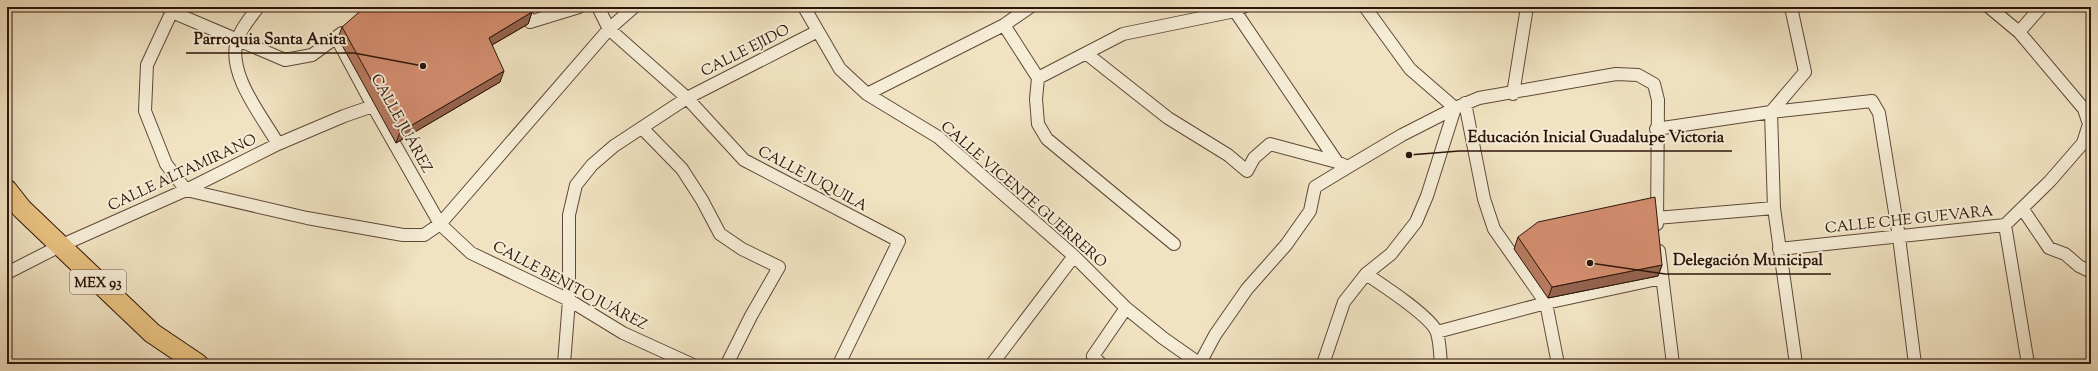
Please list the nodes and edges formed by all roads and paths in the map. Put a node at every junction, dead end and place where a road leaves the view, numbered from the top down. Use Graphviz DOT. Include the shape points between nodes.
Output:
graph roads {
  1 [pos="258,7"];
  2 [pos="523,7"];
  3 [pos="579,7"];
  4 [pos="598,7"];
  5 [pos="634,7"];
  6 [pos="804,7"];
  7 [pos="1364,7"];
  8 [pos="1527,7"];
  9 [pos="1791,7"];
  10 [pos="1989,7"];
  11 [pos="2041,7"];
  12 [pos="171,9"];
  13 [pos="1023,9"];
  14 [pos="1239,9"];
  15 [pos="353,22"];
  16 [pos="1004,25"];
  17 [pos="609,29"];
  18 [pos="818,31"];
  19 [pos="2019,32"];
  20 [pos="336,37"];
  21 [pos="237,40"];
  22 [pos="1087,54"];
  23 [pos="1038,78"];
  24 [pos="867,94"];
  25 [pos="1513,94"];
  26 [pos="687,98"];
  27 [pos="1460,105"];
  28 [pos="373,106"];
  29 [pos="1771,112"];
  30 [pos="642,128"];
  31 [pos="1656,129"];
  32 [pos="278,144"];
  33 [pos="1343,165"];
  34 [pos="7,190"];
  35 [pos="186,190"];
  36 [pos="1774,208"];
  37 [pos="2022,208"];
  38 [pos="1656,218"];
  39 [pos="440,224"];
  40 [pos="2006,225"];
  41 [pos="1899,237"];
  42 [pos="1174,244"];
  43 [pos="60,246"];
  44 [pos="1779,249"];
  45 [pos="1074,256"];
  46 [pos="2091,272"];
  47 [pos="7,273"];
  48 [pos="1366,274"];
  49 [pos="1662,278"];
  50 [pos="569,300"];
  51 [pos="1546,303"];
  52 [pos="1126,308"];
  53 [pos="1437,332"];
  54 [pos="198,364"];
  55 [pos="564,364"];
  56 [pos="691,364"];
  57 [pos="726,364"];
  58 [pos="838,364"];
  59 [pos="992,364"];
  60 [pos="1101,364"];
  61 [pos="1200,364"];
  62 [pos="1323,364"];
  63 [pos="1441,364"];
  64 [pos="1558,364"];
  65 [pos="1673,364"];
  66 [pos="1796,364"];
  67 [pos="1915,364"];
  68 [pos="2028,364"];
  1 -- 21 [label="street"];
  2 -- 3 [label="street" via="530,22"];
  4 -- 17 [label="street"];
  5 -- 17 [label="street"];
  6 -- 18 [label="street, CALLE VICENTE GUERRERO"];
  7 -- 27 [label="street" via="1410,69"];
  8 -- 25 [label="street"];
  9 -- 29 [label="street" via="1805,72"];
  10 -- 19 [label="street"];
  11 -- 19 [label="street"];
  12 -- 21 [label="street"];
  12 -- 35 [label="street" via="148,64 145,111 166,164"];
  13 -- 16 [label="street"];
  14 -- 22 [label="street" via="1123,34"];
  14 -- 33 [label="street"];
  15 -- 20 [label="street"];
  16 -- 23 [label="street"];
  16 -- 24 [label="street"];
  17 -- 26 [label="street, CALLE JUQUILA"];
  17 -- 39 [label="street"];
  18 -- 24 [label="street, CALLE VICENTE GUERRERO" via="840,69"];
  18 -- 26 [label="street, CALLE EJIDO"];
  19 -- 37 [label="street, CALLE CHE GUEVARA" via="2084,109 2089,124 2083,142"];
  20 -- 21 [label="street" via="312,55 285,60"];
  20 -- 28 [label="street, CALLE JUÁREZ"];
  21 -- 32 [label="street" via="234,54 240,79"];
  22 -- 23 [label="street"];
  22 -- 33 [label="street" via="1168,118 1228,155 1247,171 1254,158 1270,144"];
  23 -- 42 [label="street" via="1038,124 1047,139"];
  24 -- 45 [label="street, CALLE VICENTE GUERRERO" via="938,137"];
  25 -- 27 [label="street" via="1479,98"];
  25 -- 31 [label="street" via="1616,74 1638,75 1654,84 1658,100"];
  26 -- 30 [label="street, CALLE EJIDO"];
  26 -- 58 [label="street, CALLE JUQUILA" via="744,160 899,241"];
  27 -- 33 [label="street"];
  27 -- 48 [label="street" via="1416,222 1391,254"];
  27 -- 51 [label="street" via="1494,229"];
  28 -- 32 [label="street, CALLE ALTAMIRANO"];
  28 -- 39 [label="street, CALLE JUÁREZ"];
  29 -- 31 [label="street"];
  29 -- 36 [label="street"];
  29 -- 41 [label="street" via="1872,101 1879,113"];
  30 -- 50 [label="street, CALLE EJIDO" via="614,146 592,165 576,185 569,215"];
  30 -- 57 [label="street" via="682,169 720,234 742,249 779,267"];
  31 -- 38 [label="street"];
  32 -- 35 [label="street, CALLE ALTAMIRANO"];
  33 -- 61 [label="street" via="1315,188 1310,210 1214,335"];
  34 -- 43 [label="main road, MEX 93" via="22,209"];
  35 -- 39 [label="street" via="307,218 403,235 424,235"];
  35 -- 43 [label="street, CALLE ALTAMIRANO"];
  36 -- 38 [label="street"];
  36 -- 44 [label="street"];
  37 -- 40 [label="street, CALLE CHE GUEVARA"];
  37 -- 46 [label="street" via="2048,248 2065,254"];
  38 -- 49 [label="street"];
  39 -- 50 [label="street, CALLE BENITO JUÁREZ" via="471,253"];
  40 -- 41 [label="street, CALLE CHE GUEVARA"];
  40 -- 68 [label="street"];
  41 -- 44 [label="street, CALLE CHE GUEVARA"];
  41 -- 67 [label="street"];
  43 -- 47 [label="street, CALLE ALTAMIRANO"];
  43 -- 54 [label="main road, MEX 93" via="152,333"];
  44 -- 66 [label="street"];
  45 -- 52 [label="street, CALLE VICENTE GUERRERO"];
  45 -- 59 [label="street"];
  48 -- 53 [label="street" via="1430,322"];
  48 -- 62 [label="street" via="1344,302"];
  49 -- 51 [label="street"];
  49 -- 65 [label="street"];
  50 -- 55 [label="street, CALLE EJIDO"];
  50 -- 56 [label="street, CALLE BENITO JUÁREZ" via="623,332"];
  51 -- 53 [label="street"];
  51 -- 64 [label="street"];
  52 -- 60 [label="street" via="1093,356"];
  52 -- 61 [label="street, CALLE VICENTE GUERRERO"];
  53 -- 63 [label="street"];
}
